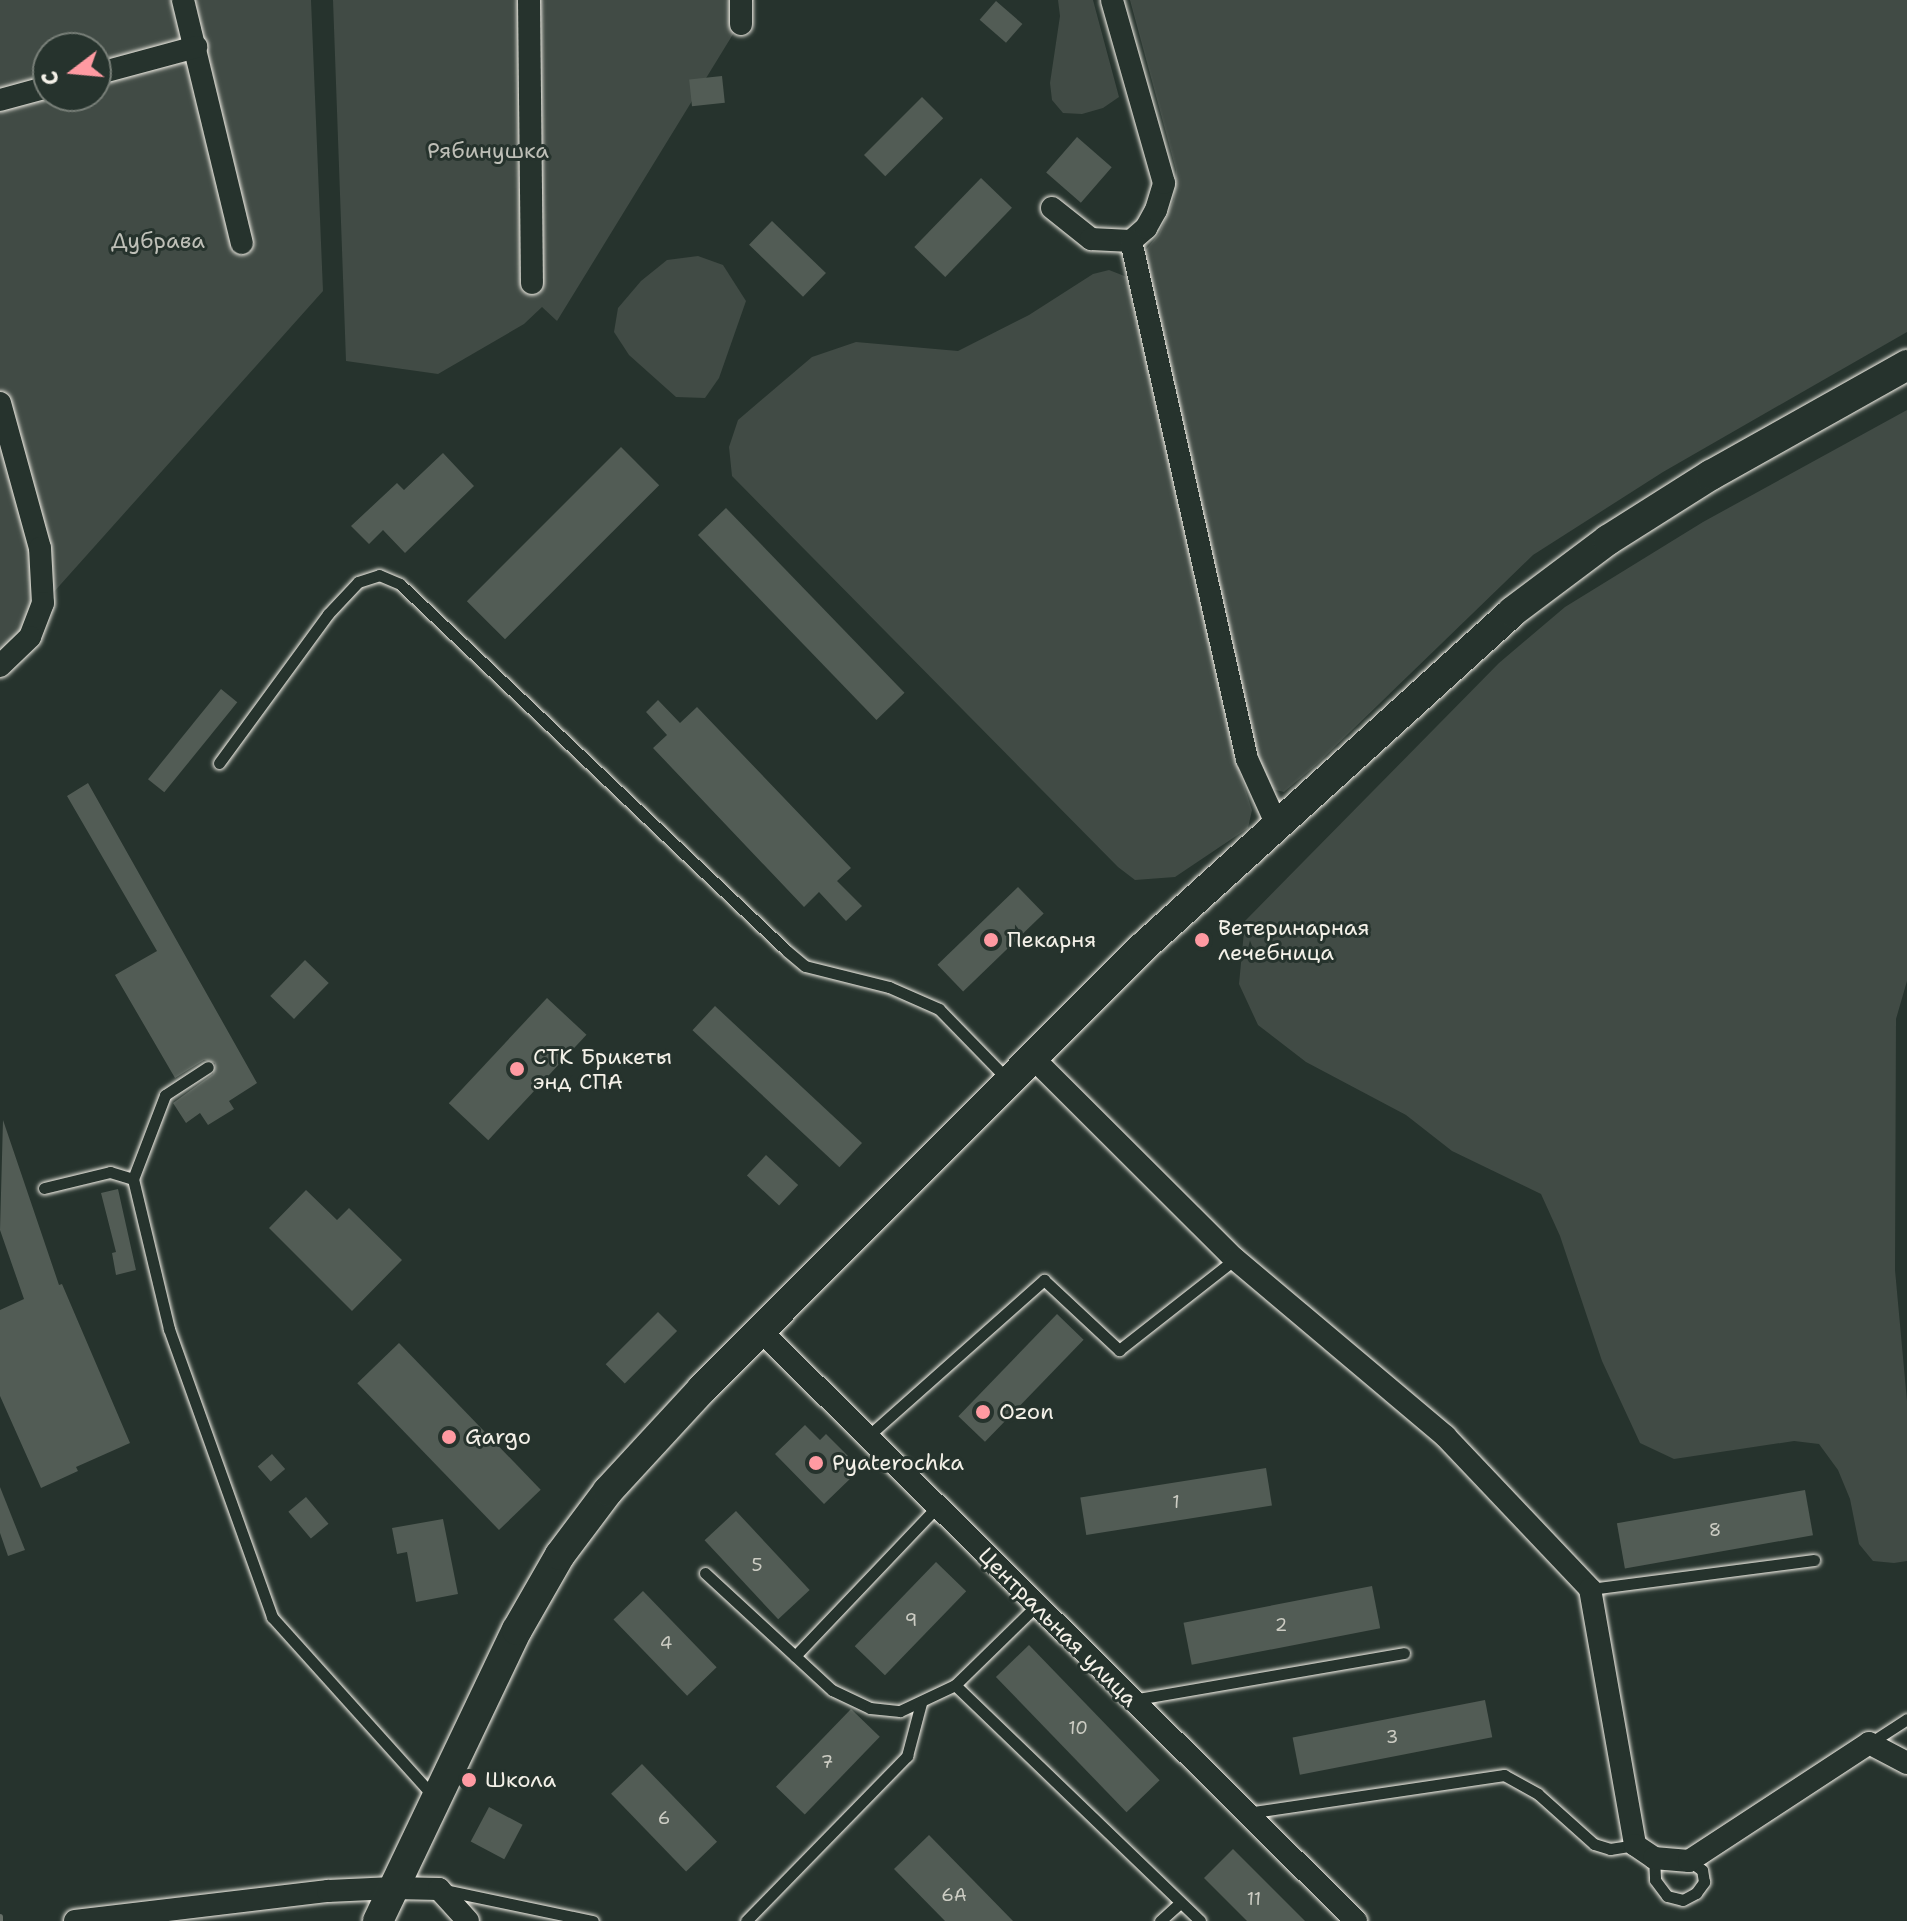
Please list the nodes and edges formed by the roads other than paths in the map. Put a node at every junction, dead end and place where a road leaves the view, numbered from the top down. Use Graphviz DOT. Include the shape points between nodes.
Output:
graph roads {
  1 [pos="183,0"];
  2 [pos="529,0"];
  3 [pos="741,0"];
  4 [pos="1112,0"];
  5 [pos="741,24"];
  6 [pos="196,47"];
  7 [pos="112,70"];
  8 [pos="32,91"];
  9 [pos="0,100"];
  10 [pos="1052,208"];
  11 [pos="1131,241"];
  12 [pos="242,243"];
  13 [pos="532,283"];
  14 [pos="1907,365"];
  15 [pos="0,403"];
  16 [pos="0,666"];
  17 [pos="219,763"];
  18 [pos="1277,825"];
  19 [pos="1033,1058"];
  20 [pos="208,1067"];
  21 [pos="1010,1081"];
  22 [pos="133,1179"];
  23 [pos="44,1188"];
  24 [pos="1235,1259"];
  25 [pos="761,1331"];
  26 [pos="867,1437"];
  27 [pos="937,1507"];
  28 [pos="1814,1560"];
  29 [pos="705,1573"];
  30 [pos="1590,1589"];
  31 [pos="1037,1605"];
  32 [pos="1404,1653"];
  33 [pos="795,1656"];
  34 [pos="955,1685"];
  35 [pos="1132,1700"];
  36 [pos="921,1703"];
  37 [pos="1907,1719"];
  38 [pos="1869,1743"];
  39 [pos="1907,1763"];
  40 [pos="436,1798"];
  41 [pos="1245,1814"];
  42 [pos="1635,1845"];
  43 [pos="1654,1858"];
  44 [pos="1689,1861"];
  45 [pos="393,1888"];
  46 [pos="439,1889"];
  47 [pos="1180,1903"];
  48 [pos="75,1921"];
  49 [pos="378,1921"];
  50 [pos="468,1921"];
  51 [pos="593,1921"];
  52 [pos="746,1921"];
  53 [pos="1160,1921"];
  54 [pos="1200,1921"];
  55 [pos="1356,1921"];
  1 -- 6 [label="street"];
  2 -- 13 [label="street"];
  3 -- 5 [label="street"];
  4 -- 11 [label="street" via="1164,183 1146,228"];
  6 -- 7 [label="street"];
  6 -- 12 [label="street"];
  8 -- 9 [label="street"];
  10 -- 11 [label="street" via="1091,239"];
  11 -- 18 [label="street" via="1247,759"];
  14 -- 18 [label="street" via="1711,475 1608,540 1512,612"];
  15 -- 16 [label="street" via="40,548 43,603 30,637"];
  17 -- 21 [label="lane" via="328,614 358,582 379,575 400,584 805,966 889,987 939,1009"];
  18 -- 19 [label="street" via="1142,948"];
  19 -- 21 [label="street"];
  19 -- 24 [label="street"];
  20 -- 22 [label="lane" via="165,1095"];
  21 -- 25 [label="street"];
  22 -- 23 [label="lane" via="110,1172"];
  22 -- 40 [label="lane" via="169,1329 272,1617"];
  24 -- 26 [label="lane" via="1119,1350 1044,1280"];
  24 -- 30 [label="street" via="1445,1436"];
  25 -- 26 [label="street, Центральная улица"];
  25 -- 40 [label="street" via="608,1491 560,1555 517,1630"];
  26 -- 27 [label="street, Центральная улица"];
  27 -- 31 [label="street, Центральная улица"];
  27 -- 33 [label="lane"];
  28 -- 30 [label="lane"];
  29 -- 33 [label="lane"];
  30 -- 42 [label="street"];
  31 -- 34 [label="lane"];
  31 -- 35 [label="street, Центральная улица"];
  32 -- 35 [label="lane"];
  33 -- 36 [label="lane" via="832,1690 870,1708 900,1711"];
  34 -- 36 [label="lane"];
  34 -- 47 [label="lane"];
  35 -- 41 [label="street, Центральная улица"];
  36 -- 52 [label="lane" via="907,1756"];
  37 -- 38 [label="lane"];
  38 -- 39 [label="street"];
  38 -- 44 [label="street"];
  40 -- 45 [label="street"];
  41 -- 42 [label="lane" via="1504,1775 1538,1794 1594,1844 1610,1849"];
  41 -- 55 [label="street, Центральная улица"];
  42 -- 43 [label="street"];
  43 -- 44 [label="street"];
  43 -- 44 [label="lane" via="1655,1880 1667,1896 1683,1900 1704,1882 1702,1870"];
  45 -- 46 [label="street"];
  45 -- 48 [label="street"];
  45 -- 49 [label="street"];
  46 -- 50 [label="street"];
  46 -- 51 [label="lane"];
  47 -- 53 [label="lane"];
  47 -- 54 [label="lane"];
}
